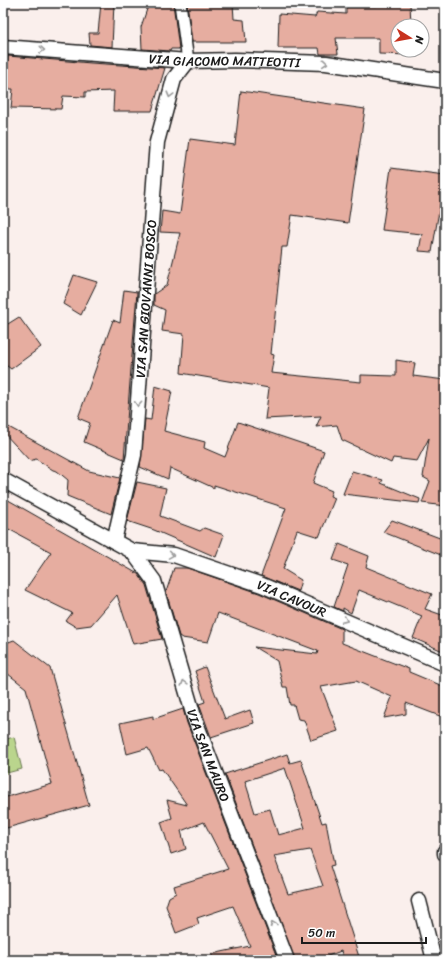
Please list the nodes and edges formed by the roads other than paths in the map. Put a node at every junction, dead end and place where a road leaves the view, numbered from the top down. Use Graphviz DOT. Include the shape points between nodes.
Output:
graph roads {
  1 [pos="180,3"];
  2 [pos="3,47"];
  3 [pos="188,61"];
  4 [pos="445,81"];
  5 [pos="3,480"];
  6 [pos="114,541"];
  7 [pos="132,551"];
  8 [pos="445,664"];
  9 [pos="445,851"];
  10 [pos="445,854"];
  11 [pos="419,900"];
  12 [pos="287,960"];
  13 [pos="434,960"];
  1 -- 3 [label="street"];
  2 -- 3 [label="street, VIA GIACOMO MATTEOTTI, one-way"];
  3 -- 4 [label="street, VIA GIACOMO MATTEOTTI, one-way" via="326,63"];
  3 -- 6 [label="street, VIA SAN GIOVANNI BOSCO, one-way" via="174,79 157,142 134,455"];
  5 -- 6 [label="street"];
  6 -- 7 [label="street"];
  7 -- 8 [label="street, VIA CAVOUR, one-way" via="174,555 262,585"];
  12 -- 7 [label="street, VIA SAN MAURO, one-way" via="195,720 154,581"];
  9 -- 10 [label="street"];
  11 -- 13 [label="street"];
}
